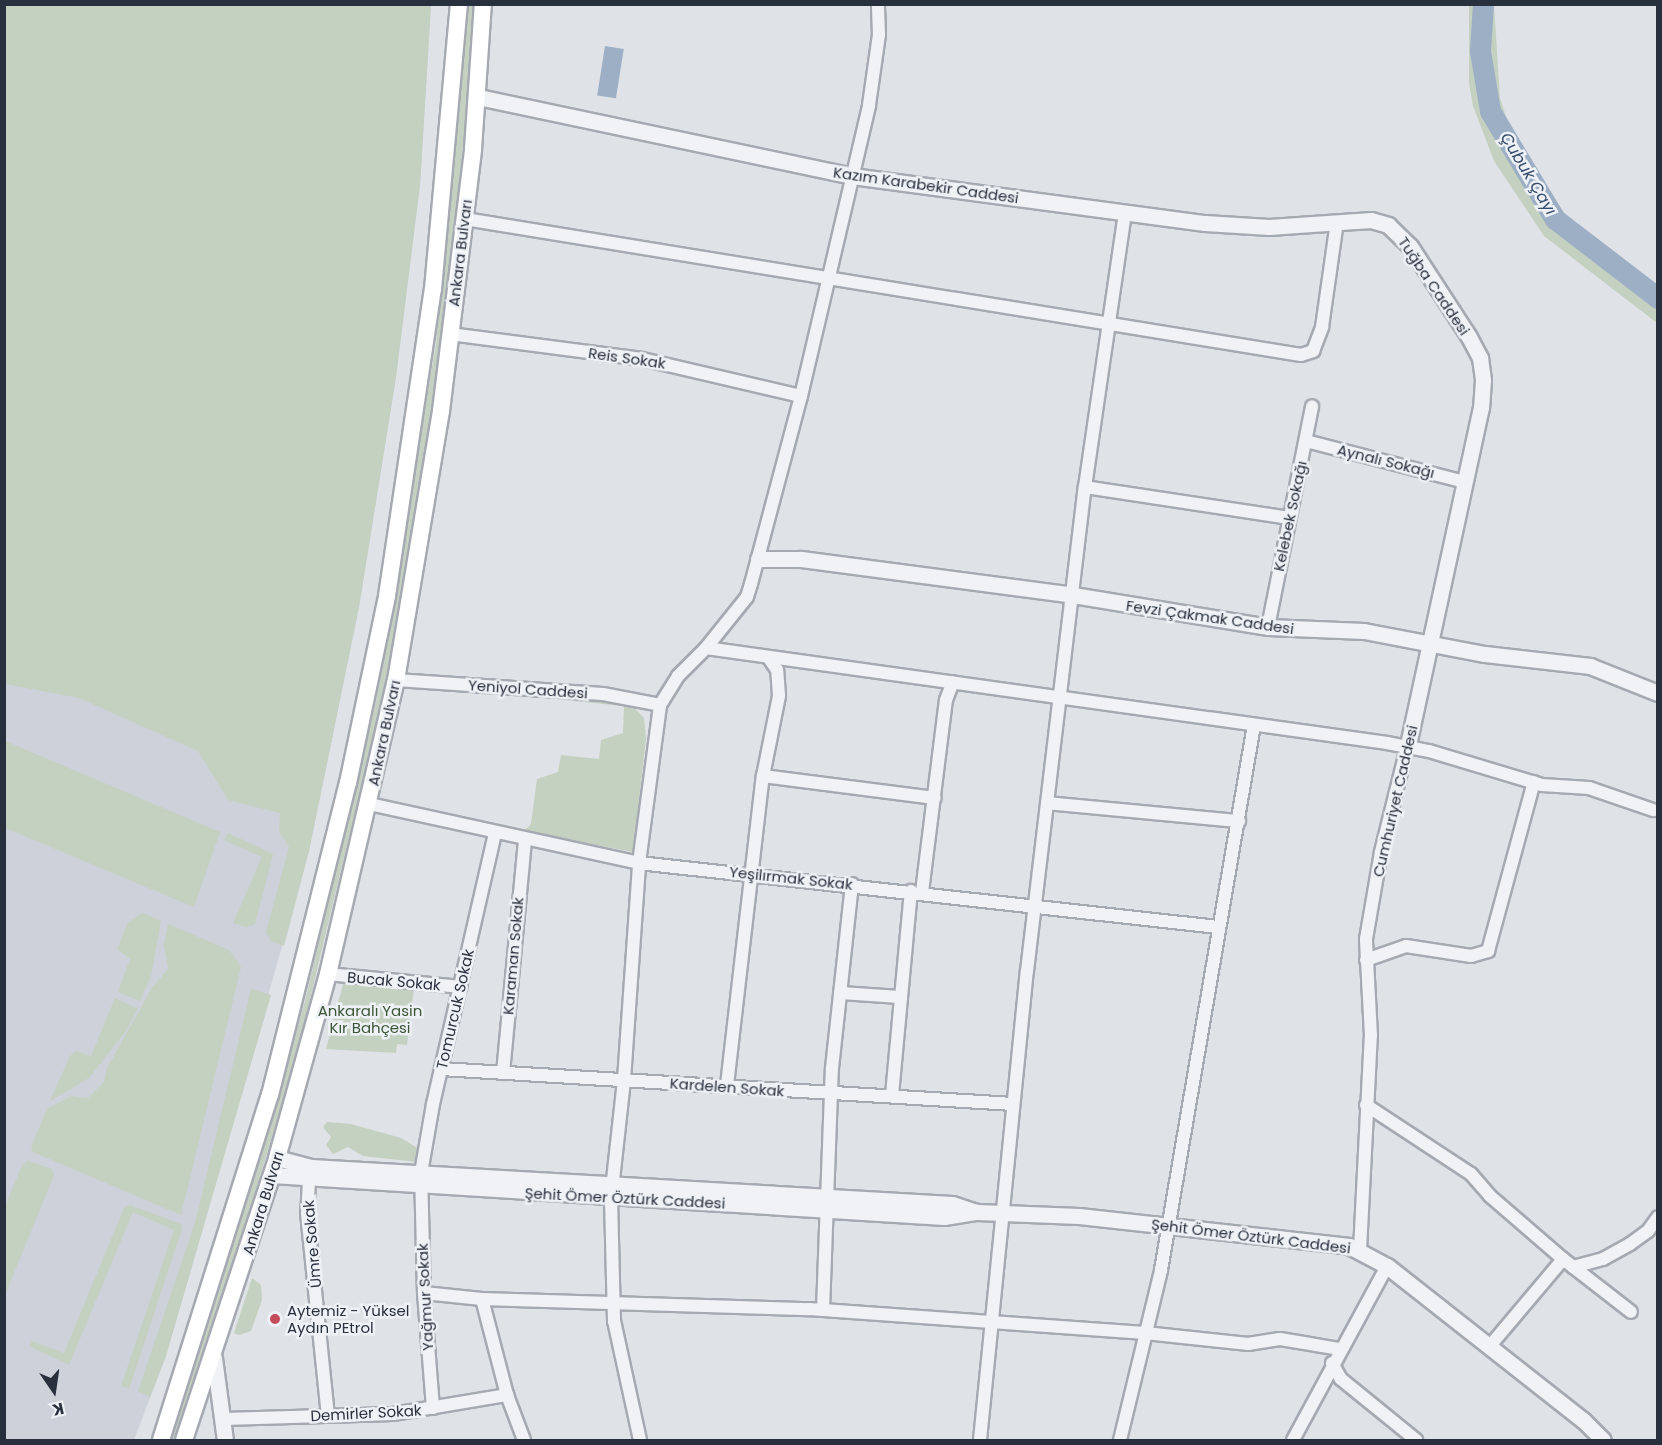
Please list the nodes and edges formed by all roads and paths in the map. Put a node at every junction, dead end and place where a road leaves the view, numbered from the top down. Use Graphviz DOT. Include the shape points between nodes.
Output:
graph roads {
  1 [pos="459,4"];
  2 [pos="483,4"];
  3 [pos="878,4"];
  4 [pos="478,97"];
  5 [pos="852,176"];
  6 [pos="1125,214"];
  7 [pos="465,219"];
  8 [pos="1380,220"];
  9 [pos="1337,222"];
  10 [pos="828,277"];
  11 [pos="1109,322"];
  12 [pos="450,334"];
  13 [pos="1480,358"];
  14 [pos="801,396"];
  15 [pos="1312,406"];
  16 [pos="1306,441"];
  17 [pos="1465,482"];
  18 [pos="1085,488"];
  19 [pos="1289,518"];
  20 [pos="758,559"];
  21 [pos="1073,595"];
  22 [pos="1268,627"];
  23 [pos="1431,644"];
  24 [pos="706,648"];
  25 [pos="769,658"];
  26 [pos="396,680"];
  27 [pos="953,682"];
  28 [pos="1658,693"];
  29 [pos="1060,698"];
  30 [pos="660,705"];
  31 [pos="1254,725"];
  32 [pos="1407,748"];
  33 [pos="764,776"];
  34 [pos="1534,782"];
  35 [pos="935,798"];
  36 [pos="1047,803"];
  37 [pos="369,804"];
  38 [pos="1653,810"];
  39 [pos="1239,821"];
  40 [pos="495,834"];
  41 [pos="525,840"];
  42 [pos="639,863"];
  43 [pos="751,873"];
  44 [pos="852,884"];
  45 [pos="916,892"];
  46 [pos="1035,906"];
  47 [pos="1218,927"];
  48 [pos="1366,960"];
  49 [pos="328,974"];
  50 [pos="460,987"];
  51 [pos="840,993"];
  52 [pos="901,997"];
  53 [pos="441,1069"];
  54 [pos="503,1073"];
  55 [pos="624,1080"];
  56 [pos="727,1085"];
  57 [pos="833,1095"];
  58 [pos="892,1095"];
  59 [pos="1013,1104"];
  60 [pos="1366,1105"];
  61 [pos="274,1167"];
  62 [pos="309,1180"];
  63 [pos="421,1180"];
  64 [pos="612,1191"];
  65 [pos="827,1203"];
  66 [pos="1001,1214"];
  67 [pos="1658,1217"];
  68 [pos="1168,1225"];
  69 [pos="1360,1250"];
  70 [pos="1563,1259"];
  71 [pos="1387,1266"];
  72 [pos="1573,1267"];
  73 [pos="424,1293"];
  74 [pos="482,1299"];
  75 [pos="613,1302"];
  76 [pos="822,1310"];
  77 [pos="1631,1312"];
  78 [pos="992,1322"];
  79 [pos="1145,1333"];
  80 [pos="1489,1347"];
  81 [pos="1340,1349"];
  82 [pos="214,1358"];
  83 [pos="1332,1363"];
  84 [pos="507,1395"];
  85 [pos="433,1408"];
  86 [pos="328,1416"];
  87 [pos="224,1419"];
  88 [pos="161,1440"];
  89 [pos="184,1440"];
  90 [pos="225,1440"];
  91 [pos="524,1440"];
  92 [pos="640,1440"];
  93 [pos="980,1440"];
  94 [pos="1120,1440"];
  95 [pos="1293,1440"];
  96 [pos="1416,1440"];
  97 [pos="1603,1440"];
  1 -- 88 [label="main road, Ankara Bulvarı" via="433,289 387,596 348,783 270,1095"];
  2 -- 4 [label="main road, Ankara Bulvarı"];
  3 -- 5 [label="street" via="876,69"];
  4 -- 5 [label="street, Kazım Karabekir Caddesi"];
  4 -- 7 [label="main road, Ankara Bulvarı"];
  5 -- 6 [label="street, Kazım Karabekir Caddesi"];
  5 -- 10 [label="street"];
  6 -- 9 [label="street, Kazım Karabekir Caddesi" via="1250,226"];
  6 -- 11 [label="street"];
  7 -- 10 [label="street"];
  7 -- 12 [label="main road, Ankara Bulvarı"];
  8 -- 9 [label="street, Kazım Karabekir Caddesi"];
  8 -- 13 [label="street, Tuğba Caddesi" via="1410,246"];
  9 -- 11 [label="street" via="1322,327 1308,355"];
  10 -- 11 [label="street"];
  10 -- 14 [label="street"];
  11 -- 18 [label="street"];
  12 -- 14 [label="street, Reis Sokak" via="642,359"];
  12 -- 26 [label="main road, Ankara Bulvarı" via="429,496"];
  13 -- 17 [label="street, Cumhuriyet Caddesi" via="1483,394"];
  14 -- 20 [label="street"];
  15 -- 16 [label="street, Kelebek Sokağı"];
  16 -- 17 [label="street, Aynalı Sokağı"];
  16 -- 19 [label="street, Kelebek Sokağı"];
  17 -- 23 [label="street, Cumhuriyet Caddesi"];
  18 -- 19 [label="street"];
  18 -- 21 [label="street"];
  19 -- 22 [label="street, Kelebek Sokağı"];
  20 -- 21 [label="street, Fevzi Çakmak Caddesi" via="801,560"];
  20 -- 24 [label="street" via="747,597"];
  21 -- 22 [label="street, Fevzi Çakmak Caddesi"];
  21 -- 29 [label="street"];
  22 -- 23 [label="street, Fevzi Çakmak Caddesi" via="1364,631"];
  23 -- 28 [label="street, Fevzi Çakmak Caddesi" via="1590,666"];
  23 -- 32 [label="street, Cumhuriyet Caddesi"];
  24 -- 25 [label="street"];
  24 -- 30 [label="street" via="678,676"];
  25 -- 27 [label="street"];
  25 -- 33 [label="street" via="777,670 779,696"];
  26 -- 30 [label="street, Yeniyol Caddesi" via="593,693"];
  26 -- 37 [label="main road, Ankara Bulvarı"];
  27 -- 29 [label="street"];
  27 -- 35 [label="street" via="946,700"];
  29 -- 31 [label="street"];
  29 -- 36 [label="street"];
  30 -- 42 [label="street"];
  31 -- 32 [label="street"];
  31 -- 39 [label="street"];
  32 -- 34 [label="street"];
  32 -- 48 [label="street, Cumhuriyet Caddesi" via="1379,862"];
  33 -- 35 [label="street"];
  33 -- 43 [label="street"];
  34 -- 38 [label="street" via="1589,788"];
  34 -- 48 [label="street" via="1488,951 1471,956 1406,946"];
  35 -- 45 [label="street"];
  36 -- 39 [label="street"];
  36 -- 46 [label="street"];
  37 -- 40 [label="street, Yeşilırmak Sokak"];
  37 -- 49 [label="main road, Ankara Bulvarı"];
  39 -- 47 [label="street"];
  40 -- 41 [label="street, Yeşilırmak Sokak"];
  40 -- 50 [label="street, Tomurcuk Sokak"];
  41 -- 42 [label="street, Yeşilırmak Sokak"];
  41 -- 54 [label="street, Karaman Sokak"];
  42 -- 43 [label="street, Yeşilırmak Sokak"];
  42 -- 55 [label="street"];
  43 -- 44 [label="street, Yeşilırmak Sokak"];
  43 -- 56 [label="street"];
  44 -- 45 [label="street, Yeşilırmak Sokak"];
  44 -- 51 [label="street"];
  45 -- 46 [label="street, Yeşilırmak Sokak"];
  45 -- 52 [label="street"];
  46 -- 47 [label="street, Yeşilırmak Sokak"];
  46 -- 59 [label="street"];
  47 -- 68 [label="street" via="1195,1088"];
  48 -- 60 [label="street, Cumhuriyet Caddesi" via="1371,1036"];
  49 -- 50 [label="street, Bucak Sokak"];
  49 -- 61 [label="main road, Ankara Bulvarı"];
  50 -- 53 [label="street, Tomurcuk Sokak"];
  51 -- 52 [label="street"];
  51 -- 57 [label="street"];
  52 -- 58 [label="street"];
  53 -- 54 [label="street, Kardelen Sokak"];
  53 -- 63 [label="street, Tomurcuk Sokak"];
  54 -- 55 [label="street, Kardelen Sokak"];
  55 -- 56 [label="street, Kardelen Sokak"];
  55 -- 64 [label="street"];
  56 -- 57 [label="street, Kardelen Sokak"];
  57 -- 58 [label="street, Kardelen Sokak"];
  57 -- 65 [label="street"];
  58 -- 59 [label="street, Kardelen Sokak"];
  59 -- 66 [label="street"];
  60 -- 69 [label="street, Cumhuriyet Caddesi"];
  60 -- 70 [label="street" via="1471,1174 1490,1196"];
  61 -- 62 [label="street, Şehit Ömer Öztürk Caddesi"];
  61 -- 63 [label="street, Şehit Ömer Öztürk Caddesi" via="311,1167"];
  61 -- 82 [label="main road, Ankara Bulvarı"];
  62 -- 63 [label="street, Şehit Ömer Öztürk Caddesi"];
  62 -- 86 [label="street, Ümre Sokak" via="308,1213"];
  63 -- 64 [label="street, Şehit Ömer Öztürk Caddesi"];
  63 -- 73 [label="street, Yağmur Sokak"];
  64 -- 65 [label="street, Şehit Ömer Öztürk Caddesi"];
  64 -- 75 [label="street"];
  65 -- 66 [label="street, Şehit Ömer Öztürk Caddesi" via="944,1217 977,1212"];
  65 -- 76 [label="street"];
  66 -- 68 [label="street, Şehit Ömer Öztürk Caddesi" via="1079,1216"];
  66 -- 78 [label="street"];
  67 -- 72 [label="street" via="1648,1231 1630,1244 1602,1259"];
  68 -- 69 [label="street, Şehit Ömer Öztürk Caddesi"];
  68 -- 79 [label="street"];
  69 -- 71 [label="street, Şehit Ömer Öztürk Caddesi"];
  70 -- 72 [label="street"];
  70 -- 80 [label="street"];
  71 -- 80 [label="street, Şehit Ömer Öztürk Caddesi"];
  71 -- 81 [label="street"];
  72 -- 77 [label="street"];
  73 -- 74 [label="street"];
  73 -- 85 [label="street, Yağmur Sokak"];
  74 -- 75 [label="street"];
  74 -- 84 [label="street"];
  75 -- 76 [label="street"];
  75 -- 92 [label="street" via="618,1349"];
  76 -- 78 [label="street"];
  78 -- 79 [label="street"];
  78 -- 93 [label="street"];
  79 -- 81 [label="street" via="1248,1344 1292,1340"];
  79 -- 94 [label="street"];
  80 -- 97 [label="street, Şehit Ömer Öztürk Caddesi"];
  81 -- 83 [label="street"];
  82 -- 87 [label="street"];
  82 -- 89 [label="main road, Ankara Bulvarı"];
  83 -- 95 [label="street"];
  83 -- 96 [label="street" via="1341,1379"];
  84 -- 85 [label="street, Demirler Sokak"];
  84 -- 91 [label="street"];
  85 -- 86 [label="street, Demirler Sokak"];
  86 -- 87 [label="street, Demirler Sokak"];
  87 -- 90 [label="street"];
}
